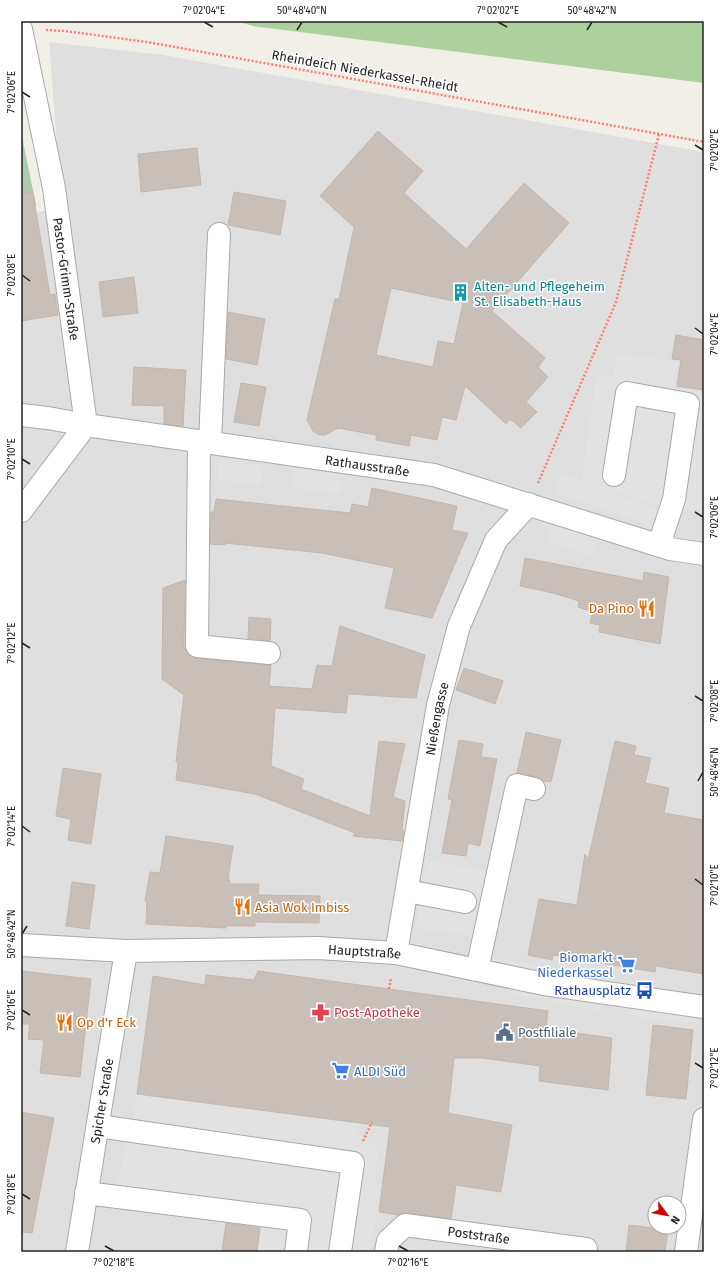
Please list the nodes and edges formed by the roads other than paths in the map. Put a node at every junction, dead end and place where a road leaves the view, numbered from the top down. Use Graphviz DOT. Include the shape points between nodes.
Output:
graph roads {
  1 [pos="21,29"];
  2 [pos="219,234"];
  3 [pos="21,415"];
  4 [pos="86,425"];
  5 [pos="204,442"];
  6 [pos="614,475"];
  7 [pos="529,504"];
  8 [pos="21,511"];
  9 [pos="659,545"];
  10 [pos="704,554"];
  11 [pos="268,653"];
  12 [pos="534,789"];
  13 [pos="407,891"];
  14 [pos="465,902"];
  15 [pos="21,945"];
  16 [pos="126,951"];
  17 [pos="396,953"];
  18 [pos="477,970"];
  19 [pos="704,1007"];
  20 [pos="704,1119"];
  21 [pos="98,1126"];
  22 [pos="86,1193"];
  23 [pos="586,1250"];
  24 [pos="77,1252"];
  25 [pos="296,1252"];
  26 [pos="340,1252"];
  27 [pos="386,1252"];
  28 [pos="686,1252"];
  1 -- 4 [label="street, Pastor-Grimm-Straße" via="54,188"];
  2 -- 5 [label="street"];
  3 -- 4 [label="street, Rathausstraße"];
  4 -- 5 [label="street, Rathausstraße"];
  4 -- 8 [label="street"];
  5 -- 7 [label="street, Rathausstraße" via="434,475"];
  5 -- 11 [label="street" via="197,646"];
  6 -- 9 [label="street" via="627,393 688,404 674,499"];
  7 -- 9 [label="street, Rathausstraße"];
  7 -- 13 [label="street, Nießengasse" via="496,540 459,626 438,705"];
  9 -- 10 [label="street, Rathausstraße"];
  12 -- 18 [label="street" via="518,785"];
  13 -- 14 [label="street"];
  13 -- 17 [label="street, Nießengasse"];
  15 -- 16 [label="street, Hauptstraße"];
  16 -- 17 [label="street, Hauptstraße" via="318,948"];
  16 -- 21 [label="street, Spicher Straße"];
  17 -- 18 [label="street, Hauptstraße"];
  18 -- 19 [label="street, Hauptstraße" via="544,984"];
  20 -- 28 [label="street"];
  21 -- 22 [label="street, Spicher Straße"];
  21 -- 26 [label="street" via="353,1163"];
  22 -- 24 [label="street, Spicher Straße"];
  22 -- 25 [label="street" via="300,1220"];
  23 -- 27 [label="street, Poststraße" via="405,1226 388,1241"];
}
